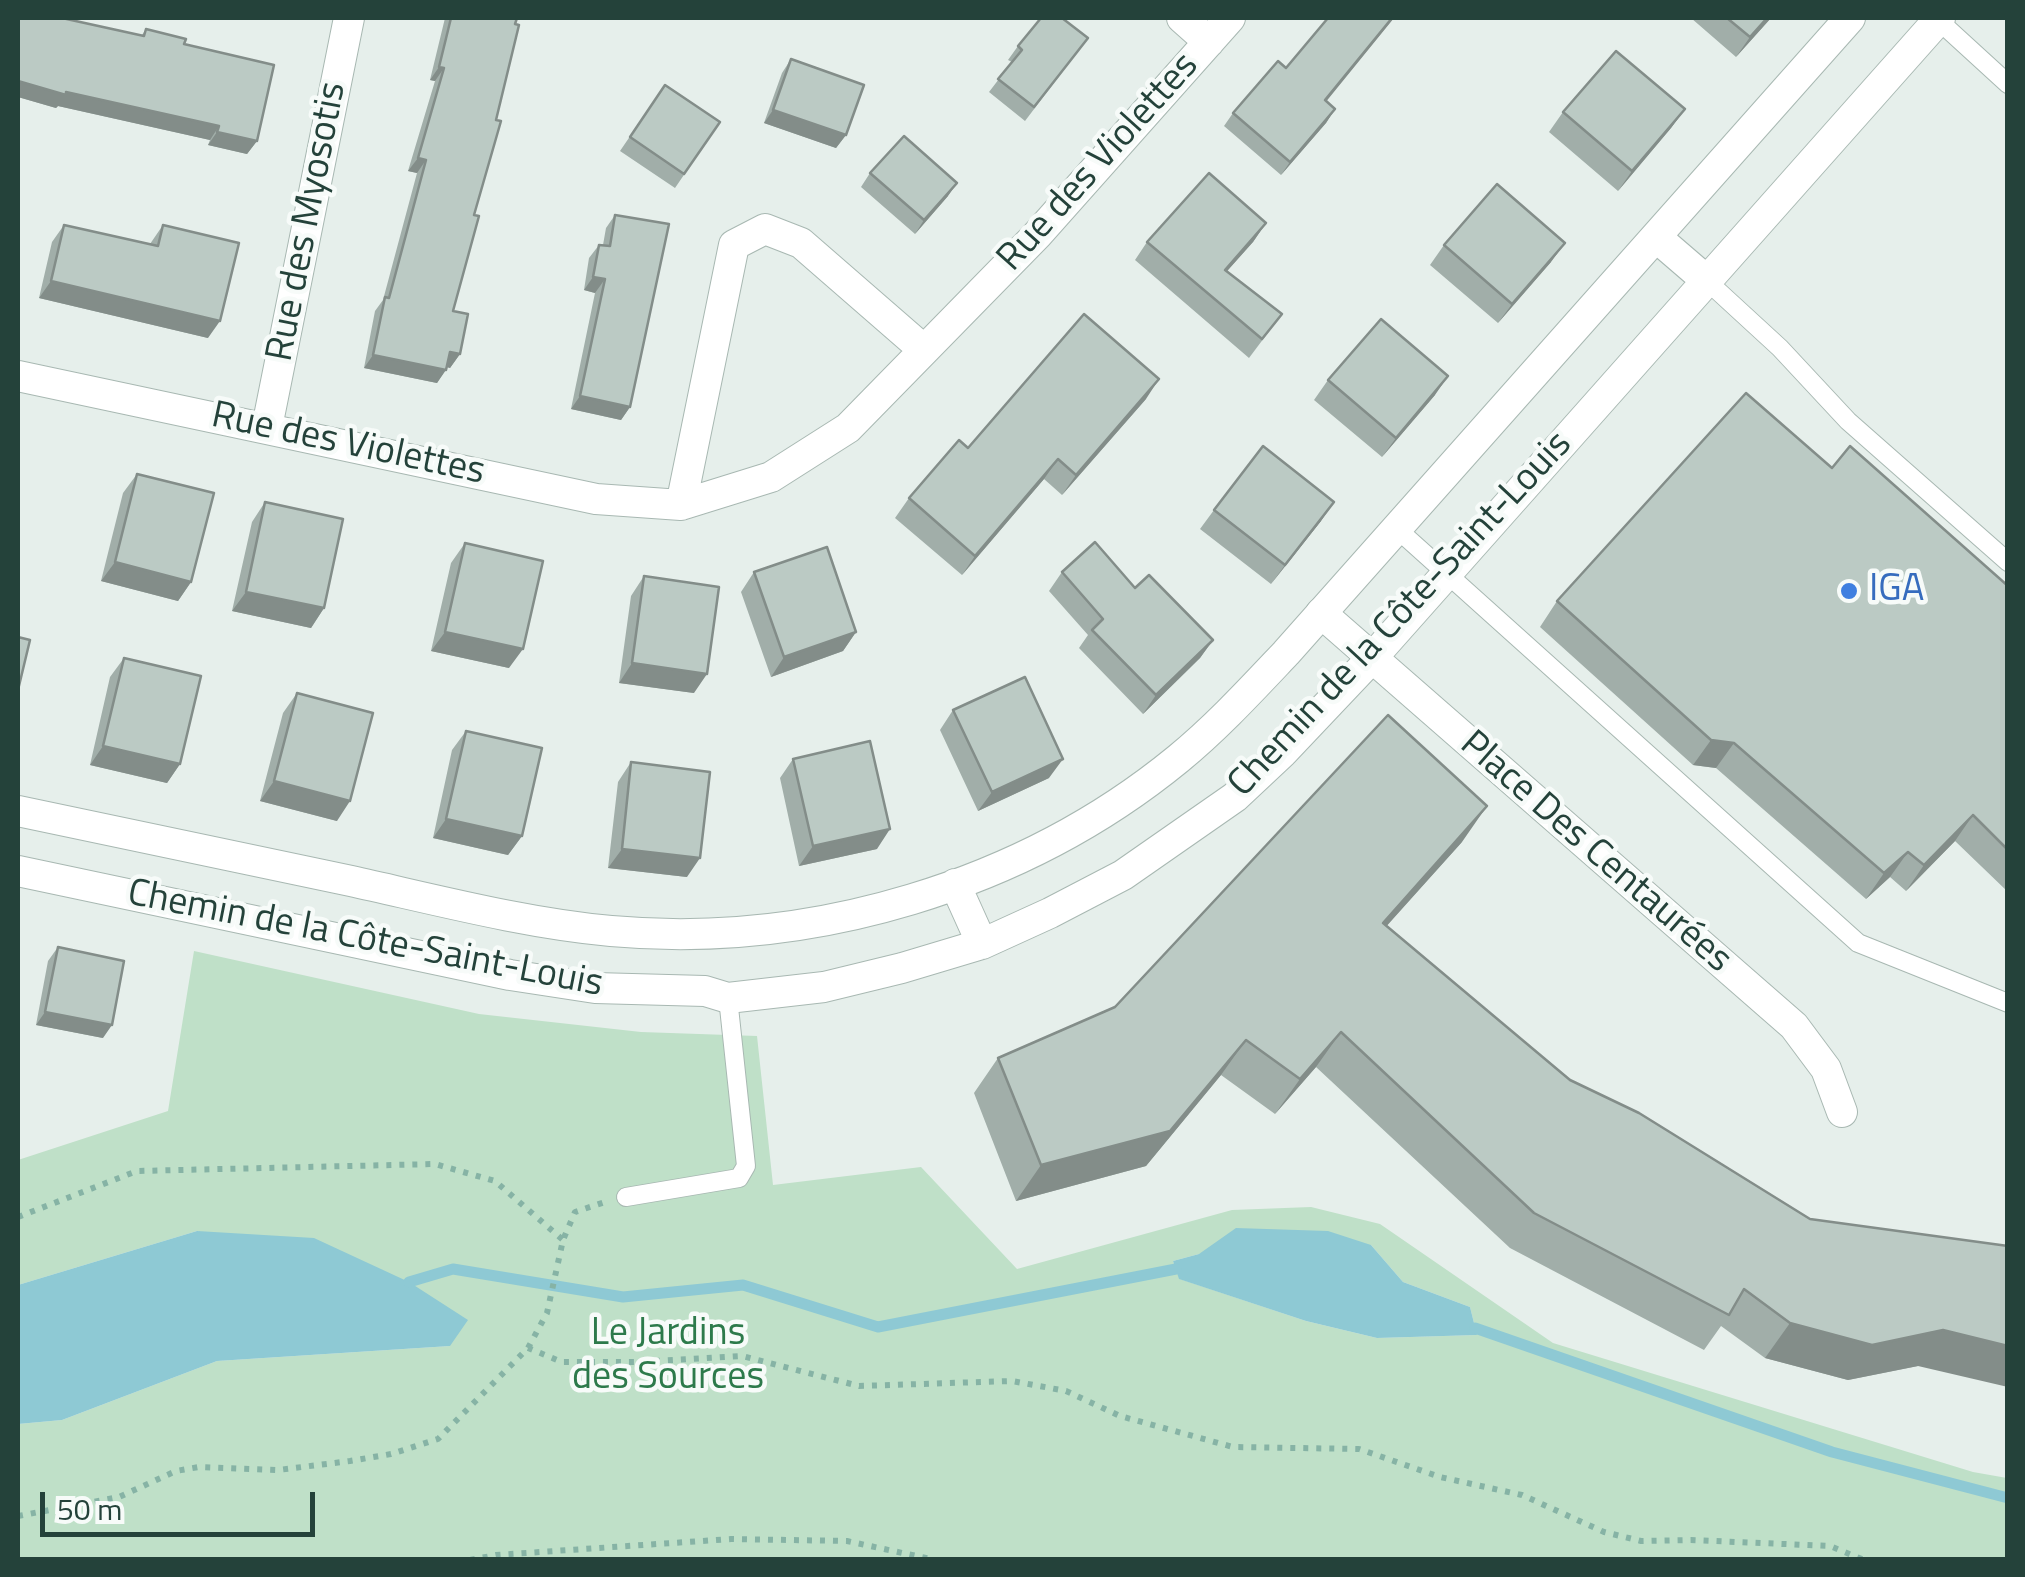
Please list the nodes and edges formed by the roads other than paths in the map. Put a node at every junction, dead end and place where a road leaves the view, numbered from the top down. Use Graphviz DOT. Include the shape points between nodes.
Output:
graph roads {
  1 [pos="350,18"];
  2 [pos="1182,18"];
  3 [pos="1230,18"];
  4 [pos="1850,18"];
  5 [pos="1939,19"];
  6 [pos="1209,42"];
  7 [pos="2008,84"];
  8 [pos="1656,237"];
  9 [pos="1706,280"];
  10 [pos="924,350"];
  11 [pos="18,376"];
  12 [pos="267,427"];
  13 [pos="681,504"];
  14 [pos="1396,528"];
  15 [pos="2008,562"];
  16 [pos="1447,573"];
  17 [pos="1321,614"];
  18 [pos="1372,658"];
  19 [pos="18,810"];
  20 [pos="18,871"];
  21 [pos="955,884"];
  22 [pos="982,944"];
  23 [pos="728,998"];
  24 [pos="2008,1003"];
  25 [pos="1842,1112"];
  26 [pos="626,1198"];
  1 -- 12 [label="street, Rue des Myosotis"];
  2 -- 6 [label="street"];
  3 -- 6 [label="street, Rue des Violettes"];
  4 -- 8 [label="street, Chemin de la Côte-Saint-Louis"];
  5 -- 7 [label="lane"];
  5 -- 9 [label="street, Chemin de la Côte-Saint-Louis"];
  6 -- 10 [label="street, Rue des Violettes"];
  8 -- 9 [label="street"];
  8 -- 14 [label="street, Chemin de la Côte-Saint-Louis"];
  9 -- 15 [label="lane" via="1848,422"];
  9 -- 16 [label="street, Chemin de la Côte-Saint-Louis"];
  10 -- 13 [label="street, Rue des Violettes" via="848,428 771,478"];
  10 -- 13 [label="street" via="801,243 765,229 734,245"];
  11 -- 12 [label="street, Rue des Violettes"];
  12 -- 13 [label="street, Rue des Violettes" via="596,499"];
  14 -- 16 [label="lane"];
  14 -- 17 [label="street, Chemin de la Côte-Saint-Louis"];
  16 -- 18 [label="street, Chemin de la Côte-Saint-Louis"];
  16 -- 24 [label="lane" via="1858,943"];
  17 -- 18 [label="street, Place Des Centaurées"];
  17 -- 21 [label="street, Chemin de la Côte-Saint-Louis" via="1232,710 1148,782 1050,842"];
  18 -- 22 [label="street, Chemin de la Côte-Saint-Louis" via="1283,752 1207,819 1085,896"];
  18 -- 25 [label="street, Place Des Centaurées" via="1794,1026 1826,1069"];
  19 -- 21 [label="street, Chemin de la Côte-Saint-Louis" via="610,931 798,926"];
  20 -- 23 [label="street, Chemin de la Côte-Saint-Louis" via="510,975"];
  21 -- 22 [label="street"];
  22 -- 23 [label="street, Chemin de la Côte-Saint-Louis" via="824,987"];
  23 -- 26 [label="lane" via="746,1166 739,1178"];
}
